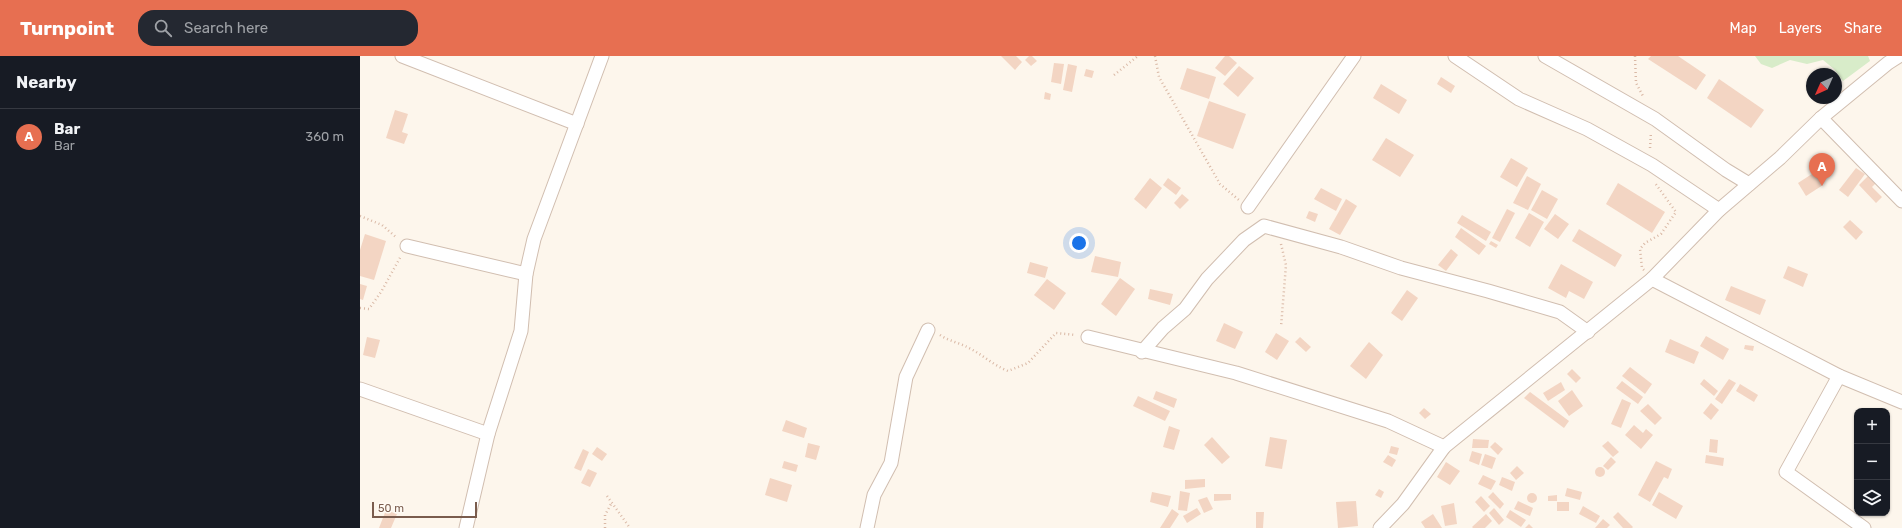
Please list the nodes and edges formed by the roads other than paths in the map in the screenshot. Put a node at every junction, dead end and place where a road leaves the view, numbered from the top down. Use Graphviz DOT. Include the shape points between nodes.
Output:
graph roads {
  1 [pos="402,56"];
  2 [pos="602,56"];
  3 [pos="1354,56"];
  4 [pos="1455,56"];
  5 [pos="1545,56"];
  6 [pos="1899,56"];
  7 [pos="1821,118"];
  8 [pos="577,124"];
  9 [pos="1749,184"];
  10 [pos="1902,201"];
  11 [pos="1248,207"];
  12 [pos="1718,210"];
  13 [pos="407,246"];
  14 [pos="526,274"];
  15 [pos="1652,279"];
  16 [pos="928,330"];
  17 [pos="1588,332"];
  18 [pos="1088,337"];
  19 [pos="1142,352"];
  20 [pos="1839,376"];
  21 [pos="360,389"];
  22 [pos="1902,402"];
  23 [pos="488,434"];
  24 [pos="1444,447"];
  25 [pos="466,528"];
  26 [pos="867,528"];
  27 [pos="1380,528"];
  28 [pos="1864,528"];
  1 -- 8 [label="street"];
  2 -- 8 [label="street"];
  3 -- 11 [label="street"];
  4 -- 12 [label="street" via="1519,99 1587,130 1652,165"];
  5 -- 9 [label="street" via="1655,119"];
  6 -- 7 [label="street"];
  7 -- 9 [label="street"];
  7 -- 10 [label="street"];
  8 -- 14 [label="street" via="534,239"];
  9 -- 12 [label="street"];
  12 -- 15 [label="street"];
  13 -- 14 [label="street"];
  14 -- 23 [label="street" via="521,331"];
  15 -- 17 [label="street"];
  15 -- 20 [label="street"];
  16 -- 26 [label="street" via="906,377 891,463 874,495"];
  17 -- 19 [label="street" via="1560,312 1401,268 1341,247 1264,226 1244,240 1207,279 1185,309 1163,328"];
  17 -- 24 [label="street"];
  18 -- 19 [label="street"];
  19 -- 24 [label="street" via="1236,373 1388,421"];
  20 -- 22 [label="street"];
  20 -- 28 [label="street" via="1786,472"];
  21 -- 23 [label="street"];
  23 -- 25 [label="street"];
  24 -- 27 [label="street" via="1403,504"];
}
